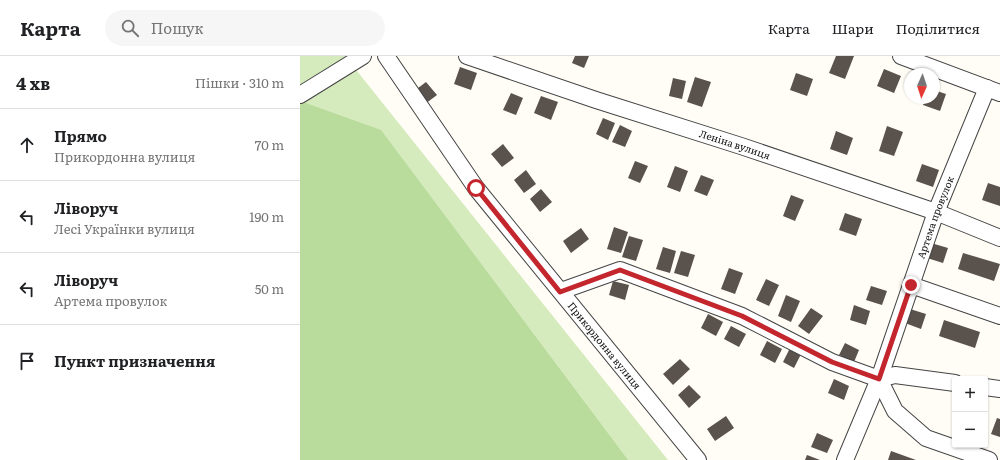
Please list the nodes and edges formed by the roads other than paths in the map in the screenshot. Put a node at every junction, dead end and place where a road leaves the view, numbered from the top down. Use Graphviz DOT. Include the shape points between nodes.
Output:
graph roads {
  1 [pos="363,56"];
  2 [pos="386,56"];
  3 [pos="467,56"];
  4 [pos="901,56"];
  5 [pos="993,91"];
  6 [pos="300,95"];
  7 [pos="936,212"];
  8 [pos="1000,238"];
  9 [pos="911,285"];
  10 [pos="560,292"];
  11 [pos="1000,316"];
  12 [pos="879,379"];
  13 [pos="952,383"];
  14 [pos="988,387"];
  15 [pos="1000,389"];
  16 [pos="698,460"];
  17 [pos="846,460"];
  18 [pos="989,460"];
  1 -- 6 [label="street"];
  2 -- 10 [label="street, Прикордонна вулиця" via="476,188"];
  3 -- 7 [label="street, Леніна вулиця"];
  4 -- 5 [label="street"];
  5 -- 7 [label="street, Артема провулок"];
  7 -- 8 [label="street, Леніна вулиця"];
  7 -- 9 [label="street, Артема провулок"];
  9 -- 11 [label="street"];
  9 -- 12 [label="street, Артема провулок"];
  10 -- 12 [label="street" via="620,270 742,316 832,362"];
  10 -- 16 [label="street, Прикордонна вулиця"];
  12 -- 13 [label="street" via="896,375"];
  12 -- 17 [label="street, Артема провулок"];
  12 -- 18 [label="street" via="895,411 926,438"];
  14 -- 15 [label="street"];
}
